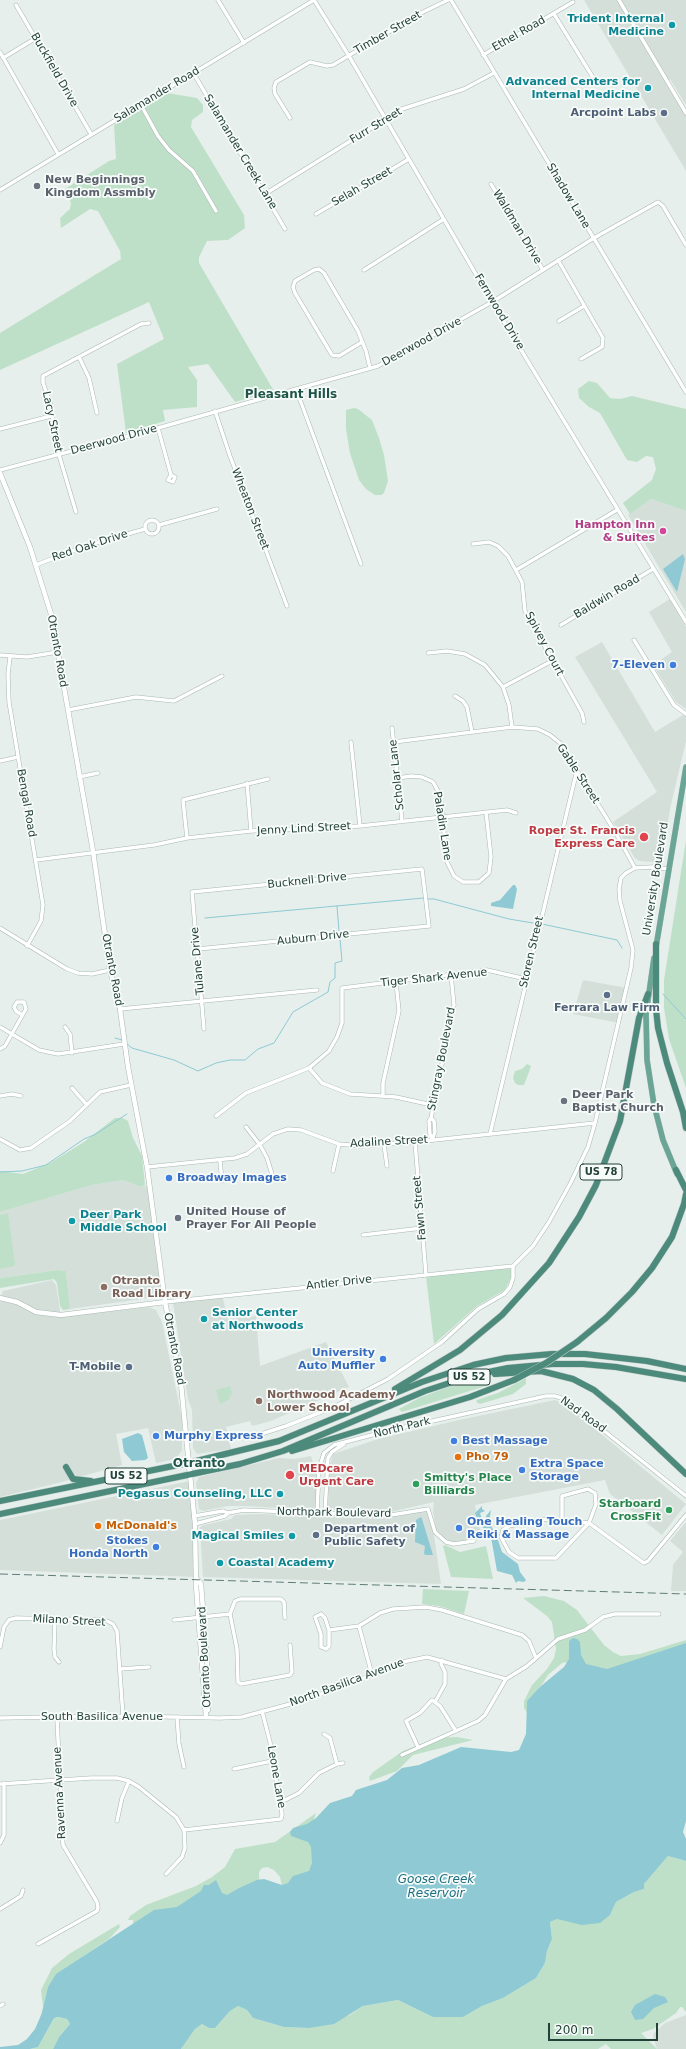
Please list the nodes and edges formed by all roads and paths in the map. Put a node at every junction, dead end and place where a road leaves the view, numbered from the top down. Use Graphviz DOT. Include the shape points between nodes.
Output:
graph roads {
  1 [pos="218,0"];
  2 [pos="314,0"];
  3 [pos="449,0"];
  4 [pos="619,0"];
  5 [pos="573,2"];
  6 [pos="16,5"];
  7 [pos="554,14"];
  8 [pos="36,38"];
  9 [pos="244,43"];
  10 [pos="0,52"];
  11 [pos="483,55"];
  12 [pos="349,56"];
  13 [pos="3,58"];
  14 [pos="494,73"];
  15 [pos="194,74"];
  16 [pos="597,84"];
  17 [pos="141,105"];
  18 [pos="686,112"];
  19 [pos="290,118"];
  20 [pos="386,120"];
  21 [pos="91,134"];
  22 [pos="58,154"];
  23 [pos="409,159"];
  24 [pos="491,184"];
  25 [pos="0,190"];
  26 [pos="265,194"];
  27 [pos="216,211"];
  28 [pos="316,214"];
  29 [pos="444,219"];
  30 [pos="285,229"];
  31 [pos="594,238"];
  32 [pos="686,245"];
  33 [pos="558,260"];
  34 [pos="364,270"];
  35 [pos="543,270"];
  36 [pos="492,302"];
  37 [pos="584,306"];
  38 [pos="559,321"];
  39 [pos="149,323"];
  40 [pos="362,342"];
  41 [pos="79,357"];
  42 [pos="581,359"];
  43 [pos="370,368"];
  44 [pos="296,389"];
  45 [pos="686,392"];
  46 [pos="216,411"];
  47 [pos="97,412"];
  48 [pos="51,416"];
  49 [pos="158,428"];
  50 [pos="0,429"];
  51 [pos="59,455"];
  52 [pos="0,470"];
  53 [pos="0,473"];
  54 [pos="171,475"];
  55 [pos="217,509"];
  56 [pos="617,510"];
  57 [pos="76,512"];
  58 [pos="159,525"];
  59 [pos="145,529"];
  60 [pos="473,544"];
  61 [pos="361,564"];
  62 [pos="36,565"];
  63 [pos="653,569"];
  64 [pos="516,570"];
  65 [pos="287,606"];
  66 [pos="686,622"];
  67 [pos="561,625"];
  68 [pos="634,640"];
  69 [pos="58,652"];
  70 [pos="428,652"];
  71 [pos="0,655"];
  72 [pos="10,657"];
  73 [pos="552,661"];
  74 [pos="222,676"];
  75 [pos="504,687"];
  76 [pos="455,696"];
  77 [pos="68,710"];
  78 [pos="686,714"];
  79 [pos="584,722"];
  80 [pos="512,727"];
  81 [pos="392,728"];
  82 [pos="472,732"];
  83 [pos="351,742"];
  84 [pos="394,742"];
  85 [pos="18,757"];
  86 [pos="0,761"];
  87 [pos="686,767"];
  88 [pos="576,770"];
  89 [pos="98,773"];
  90 [pos="79,777"];
  91 [pos="268,778"];
  92 [pos="398,778"];
  93 [pos="247,783"];
  94 [pos="486,812"];
  95 [pos="516,813"];
  96 [pos="443,817"];
  97 [pos="402,821"];
  98 [pos="360,826"];
  99 [pos="251,832"];
  100 [pos="187,838"];
  101 [pos="93,852"];
  102 [pos="36,860"];
  103 [pos="635,868"];
  104 [pos="668,869"];
  105 [pos="192,892"];
  106 [pos="429,926"];
  107 [pos="0,928"];
  108 [pos="656,944"];
  109 [pos="27,946"];
  110 [pos="198,949"];
  111 [pos="110,970"];
  112 [pos="451,976"];
  113 [pos="526,979"];
  114 [pos="396,982"];
  115 [pos="317,990"];
  116 [pos="648,994"];
  117 [pos="202,1001"];
  118 [pos="120,1009"];
  119 [pos="22,1015"];
  120 [pos="0,1027"];
  121 [pos="65,1027"];
  122 [pos="204,1029"];
  123 [pos="12,1035"];
  124 [pos="124,1044"];
  125 [pos="0,1049"];
  126 [pos="72,1053"];
  127 [pos="309,1068"];
  128 [pos="131,1085"];
  129 [pos="72,1088"];
  130 [pos="0,1096"];
  131 [pos="21,1096"];
  132 [pos="383,1096"];
  133 [pos="87,1105"];
  134 [pos="432,1105"];
  135 [pos="216,1116"];
  136 [pos="595,1123"];
  137 [pos="246,1127"];
  138 [pos="686,1128"];
  139 [pos="490,1134"];
  140 [pos="0,1139"];
  141 [pos="432,1140"];
  142 [pos="415,1142"];
  143 [pos="339,1144"];
  144 [pos="260,1145"];
  145 [pos="384,1145"];
  146 [pos="220,1161"];
  147 [pos="387,1166"];
  148 [pos="147,1167"];
  149 [pos="676,1170"];
  150 [pos="333,1171"];
  151 [pos="272,1174"];
  152 [pos="222,1181"];
  153 [pos="686,1190"];
  154 [pos="686,1194"];
  155 [pos="422,1228"];
  156 [pos="362,1235"];
  157 [pos="513,1266"];
  158 [pos="426,1275"];
  159 [pos="0,1298"];
  160 [pos="165,1302"];
  161 [pos="686,1369"];
  162 [pos="686,1379"];
  163 [pos="456,1380"];
  164 [pos="355,1410"];
  165 [pos="460,1414"];
  166 [pos="236,1435"];
  167 [pos="345,1443"];
  168 [pos="265,1456"];
  169 [pos="188,1463"];
  170 [pos="66,1467"];
  171 [pos="686,1474"];
  172 [pos="189,1475"];
  173 [pos="98,1481"];
  174 [pos="686,1496"];
  175 [pos="0,1501"];
  176 [pos="228,1513"];
  177 [pos="317,1513"];
  178 [pos="325,1513"];
  179 [pos="0,1514"];
  180 [pos="686,1515"];
  181 [pos="194,1516"];
  182 [pos="562,1521"];
  183 [pos="588,1523"];
  184 [pos="195,1524"];
  185 [pos="474,1541"];
  186 [pos="230,1614"];
  187 [pos="659,1614"];
  188 [pos="200,1617"];
  189 [pos="285,1618"];
  190 [pos="55,1620"];
  191 [pos="174,1620"];
  192 [pos="359,1626"];
  193 [pos="329,1630"];
  194 [pos="290,1645"];
  195 [pos="0,1647"];
  196 [pos="536,1658"];
  197 [pos="442,1660"];
  198 [pos="59,1662"];
  199 [pos="149,1667"];
  200 [pos="120,1669"];
  201 [pos="372,1675"];
  202 [pos="506,1679"];
  203 [pos="435,1702"];
  204 [pos="262,1711"];
  205 [pos="123,1716"];
  206 [pos="177,1717"];
  207 [pos="206,1717"];
  208 [pos="0,1718"];
  209 [pos="57,1718"];
  210 [pos="456,1731"];
  211 [pos="324,1734"];
  212 [pos="418,1747"];
  213 [pos="402,1755"];
  214 [pos="272,1761"];
  215 [pos="343,1763"];
  216 [pos="337,1764"];
  217 [pos="184,1767"];
  218 [pos="234,1769"];
  219 [pos="58,1780"];
  220 [pos="129,1781"];
  221 [pos="2,1784"];
  222 [pos="281,1802"];
  223 [pos="117,1821"];
  224 [pos="184,1830"];
  225 [pos="0,1843"];
  226 [pos="166,1874"];
  227 [pos="23,1890"];
  228 [pos="0,1909"];
  229 [pos="38,1944"];
  1 -- 9 [label="street"];
  2 -- 9 [label="street, Salamander Road"];
  2 -- 12 [label="street, Fernwood Drive"];
  3 -- 11 [label="street, Shadow Lane"];
  3 -- 12 [label="street, Timber Street" via="417,15"];
  4 -- 18 [label="street"];
  5 -- 7 [label="street, Ethel Road"];
  6 -- 8 [label="street, Buckfield Drive"];
  7 -- 11 [label="street, Ethel Road"];
  7 -- 16 [label="street"];
  8 -- 13 [label="street"];
  8 -- 21 [label="street, Buckfield Drive"];
  9 -- 15 [label="street, Salamander Road"];
  10 -- 13 [label="street"];
  11 -- 14 [label="street, Shadow Lane"];
  12 -- 19 [label="street, Timber Street" via="330,66 310,62 276,82 275,94"];
  12 -- 20 [label="street, Fernwood Drive"];
  13 -- 22 [label="street"];
  14 -- 20 [label="street, Furr Street" via="464,89 402,109"];
  14 -- 31 [label="street, Shadow Lane"];
  15 -- 17 [label="street, Salamander Road"];
  15 -- 26 [label="street, Salamander Creek Lane"];
  17 -- 21 [label="street, Salamander Road"];
  17 -- 27 [label="street" via="169,150 193,171"];
  20 -- 23 [label="street, Fernwood Drive"];
  20 -- 26 [label="street, Furr Street"];
  21 -- 22 [label="street, Salamander Road"];
  22 -- 25 [label="street, Salamander Road"];
  23 -- 28 [label="street, Selah Street"];
  23 -- 29 [label="street, Fernwood Drive"];
  24 -- 35 [label="street, Waldman Drive"];
  26 -- 30 [label="street, Salamander Creek Lane"];
  29 -- 34 [label="street"];
  29 -- 36 [label="street, Fernwood Drive"];
  31 -- 32 [label="street, Deerwood Drive" via="658,202 664,206"];
  31 -- 33 [label="street, Deerwood Drive"];
  31 -- 45 [label="street, Shadow Lane"];
  33 -- 35 [label="street, Deerwood Drive"];
  33 -- 37 [label="street"];
  35 -- 36 [label="street, Deerwood Drive"];
  36 -- 43 [label="street, Deerwood Drive" via="394,358"];
  36 -- 56 [label="street, Fernwood Drive"];
  37 -- 38 [label="street"];
  37 -- 42 [label="street" via="602,334 604,342 602,346"];
  39 -- 41 [label="street, Lacy Street" via="141,324"];
  40 -- 40 [label="street" via="324,273 319,269 314,270 295,281 295,293 332,354 340,356"];
  40 -- 43 [label="street"];
  41 -- 47 [label="street" via="89,378"];
  41 -- 48 [label="street, Lacy Street" via="43,376"];
  43 -- 44 [label="street, Deerwood Drive"];
  44 -- 46 [label="street, Deerwood Drive"];
  44 -- 61 [label="street"];
  46 -- 49 [label="street, Deerwood Drive"];
  46 -- 65 [label="street, Wheaton Street" via="230,456"];
  48 -- 50 [label="street"];
  48 -- 51 [label="street, Lacy Street"];
  49 -- 51 [label="street, Deerwood Drive"];
  49 -- 54 [label="street"];
  51 -- 52 [label="street, Deerwood Drive"];
  51 -- 57 [label="street, Lacy Street"];
  53 -- 62 [label="street, Otranto Road"];
  55 -- 58 [label="street, Red Oak Drive"];
  56 -- 63 [label="street, Fernwood Drive"];
  56 -- 64 [label="street"];
  58 -- 59 [label="street, Red Oak Drive" via="156,521 149,520"];
  58 -- 59 [label="street, Red Oak Drive" via="158,532 154,534"];
  59 -- 62 [label="street, Red Oak Drive" via="82,547"];
  60 -- 64 [label="street, Spivey Court" via="489,542 498,546"];
  62 -- 69 [label="street, Otranto Road" via="51,614"];
  63 -- 66 [label="street, Fernwood Drive"];
  63 -- 67 [label="street, Baldwin Road"];
  64 -- 73 [label="street, Spivey Court" via="522,582 525,611"];
  68 -- 78 [label="street" via="674,705"];
  69 -- 72 [label="street"];
  69 -- 77 [label="street, Otranto Road"];
  70 -- 75 [label="street" via="447,651 465,654 485,665"];
  71 -- 72 [label="street"];
  72 -- 85 [label="street, Bengal Road" via="8,687"];
  73 -- 75 [label="street"];
  73 -- 79 [label="street, Spivey Court" via="582,713"];
  74 -- 77 [label="street" via="174,701 136,697"];
  75 -- 80 [label="street"];
  76 -- 82 [label="street" via="467,707"];
  77 -- 90 [label="street, Otranto Road"];
  80 -- 82 [label="street, Gable Street"];
  80 -- 88 [label="street, Gable Street" via="538,729 550,735 560,743"];
  81 -- 84 [label="street, Scholar Lane"];
  82 -- 84 [label="street, Gable Street"];
  83 -- 98 [label="street"];
  84 -- 92 [label="street, Scholar Lane"];
  85 -- 86 [label="street"];
  85 -- 102 [label="street, Bengal Road"];
  87 -- 104 [label="main road, University Boulevard / US 78"];
  88 -- 103 [label="street, Gable Street"];
  88 -- 113 [label="street, Storen Street"];
  89 -- 90 [label="street"];
  90 -- 101 [label="street, Otranto Road"];
  91 -- 93 [label="street"];
  92 -- 96 [label="street, Paladin Lane" via="422,777 433,782 438,791"];
  92 -- 97 [label="street, Scholar Lane"];
  93 -- 99 [label="street"];
  93 -- 100 [label="street" via="183,800"];
  94 -- 95 [label="street, Jenny Lind Street" via="507,810"];
  94 -- 96 [label="street, Jenny Lind Street"];
  94 -- 96 [label="street, Paladin Lane" via="491,857 489,873 479,882 463,882 454,876 447,862"];
  96 -- 97 [label="street, Jenny Lind Street"];
  97 -- 98 [label="street, Jenny Lind Street"];
  98 -- 99 [label="street, Jenny Lind Street"];
  99 -- 100 [label="street, Jenny Lind Street"];
  100 -- 101 [label="street, Jenny Lind Street" via="154,845"];
  101 -- 102 [label="street, Jenny Lind Street"];
  101 -- 111 [label="street, Otranto Road"];
  102 -- 109 [label="street, Bengal Road" via="43,914"];
  103 -- 104 [label="street"];
  103 -- 136 [label="street" via="622,878 619,889 633,950"];
  104 -- 108 [label="main road, University Boulevard / US 78"];
  105 -- 106 [label="street, Bucknell Drive" via="422,869"];
  105 -- 110 [label="street, Tulane Drive"];
  106 -- 110 [label="street, Auburn Drive"];
  107 -- 109 [label="street"];
  108 -- 116 [label="main road, University Boulevard / US 78"];
  108 -- 138 [label="highway, US 78" via="658,1028"];
  109 -- 111 [label="street" via="78,974"];
  110 -- 117 [label="street, Tulane Drive"];
  111 -- 118 [label="street, Otranto Road"];
  112 -- 113 [label="street, Tiger Shark Avenue" via="487,970"];
  112 -- 114 [label="street, Tiger Shark Avenue"];
  112 -- 134 [label="street, Stingray Boulevard" via="454,1005"];
  113 -- 139 [label="street, Storen Street"];
  114 -- 127 [label="street, Tiger Shark Avenue" via="342,988 342,1023 337,1037 329,1051"];
  114 -- 132 [label="street" via="399,1011 383,1083"];
  115 -- 117 [label="street"];
  116 -- 149 [label="main road, University Boulevard" via="648,1071 663,1140"];
  116 -- 164 [label="highway, US 78" via="640,1018 626,1096 609,1152 596,1185 579,1217 549,1263 517,1300 478,1337 424,1373"];
  117 -- 118 [label="street"];
  117 -- 122 [label="street, Tulane Drive"];
  118 -- 124 [label="street, Otranto Road"];
  119 -- 123 [label="street"];
  120 -- 123 [label="street"];
  121 -- 126 [label="street" via="70,1034"];
  123 -- 125 [label="street" via="3,1049"];
  123 -- 126 [label="street" via="39,1050 58,1054"];
  124 -- 126 [label="street"];
  124 -- 128 [label="street, Otranto Road"];
  127 -- 132 [label="street" via="322,1083 350,1094"];
  127 -- 135 [label="street" via="246,1093"];
  128 -- 133 [label="street" via="100,1092"];
  128 -- 148 [label="street, Otranto Road"];
  129 -- 133 [label="street"];
  130 -- 131 [label="street"];
  132 -- 134 [label="street"];
  133 -- 140 [label="street" via="70,1121 31,1148 20,1150"];
  134 -- 141 [label="street, Stingray Boulevard" via="429,1128"];
  136 -- 139 [label="street, Adaline Street"];
  136 -- 157 [label="street" via="584,1154 549,1222 533,1246"];
  137 -- 144 [label="street"];
  139 -- 141 [label="street, Adaline Street"];
  141 -- 142 [label="street, Adaline Street"];
  142 -- 145 [label="street, Adaline Street"];
  142 -- 155 [label="street, Fawn Street"];
  143 -- 144 [label="street, Adaline Street" via="301,1130 288,1129 273,1134"];
  143 -- 145 [label="street, Adaline Street"];
  143 -- 150 [label="street"];
  144 -- 146 [label="street, Adaline Street" via="247,1154"];
  144 -- 151 [label="street"];
  145 -- 147 [label="street"];
  146 -- 148 [label="street, Adaline Street"];
  146 -- 152 [label="street"];
  148 -- 160 [label="street, Otranto Road"];
  149 -- 153 [label="highway"];
  149 -- 154 [label="main road, University Boulevard"];
  154 -- 168 [label="highway, bridge" via="672,1237 652,1268 616,1308 577,1342 546,1363 489,1391 444,1406"];
  155 -- 156 [label="street"];
  155 -- 158 [label="street, Fawn Street"];
  157 -- 158 [label="street, Antler Drive"];
  157 -- 166 [label="street" via="513,1278 504,1294 478,1309 442,1342 388,1379 334,1407 286,1426 255,1436 242,1438"];
  158 -- 160 [label="street, Antler Drive"];
  159 -- 160 [label="street" via="17,1302 36,1312 61,1315"];
  160 -- 169 [label="street, Otranto Road" via="181,1384"];
  161 -- 164 [label="highway, US 52" via="647,1361 585,1354 506,1358 447,1373"];
  162 -- 163 [label="highway, US 52" via="616,1367 560,1364 508,1368"];
  163 -- 168 [label="highway, US 52" via="283,1451"];
  163 -- 171 [label="highway" via="525,1371 551,1372 573,1379 594,1390 617,1409"];
  164 -- 169 [label="highway, US 52" via="278,1441"];
  165 -- 167 [label="street, North Park"];
  165 -- 174 [label="street, Nad Road" via="530,1399 555,1396 564,1399"];
  167 -- 177 [label="street, North Park" via="334,1445 321,1459 318,1469"];
  167 -- 178 [label="street, North Park" via="328,1458"];
  168 -- 172 [label="highway, US 52"];
  169 -- 172 [label="street, Otranto Road"];
  169 -- 173 [label="highway, US 52"];
  170 -- 173 [label="highway" via="73,1479"];
  172 -- 179 [label="highway, US 52"];
  172 -- 181 [label="street, Otranto Boulevard"];
  173 -- 175 [label="highway, US 52"];
  176 -- 177 [label="street, Northpark Boulevard" via="247,1510"];
  176 -- 181 [label="street" via="223,1511"];
  176 -- 184 [label="street, Northpark Boulevard"];
  177 -- 178 [label="street, Northpark Boulevard"];
  178 -- 185 [label="street, Northpark Boulevard" via="385,1516 428,1508 435,1532 446,1542 454,1544"];
  180 -- 183 [label="street" via="644,1563"];
  181 -- 184 [label="street, Otranto Boulevard"];
  182 -- 183 [label="street"];
  182 -- 183 [label="street" via="562,1496 588,1488 596,1497"];
  182 -- 183 [label="street" via="548,1519 522,1522 503,1530 501,1537 508,1552 518,1558 556,1558"];
  184 -- 188 [label="street, Otranto Boulevard"];
  186 -- 188 [label="street"];
  186 -- 189 [label="street" via="235,1601 240,1599 281,1599 284,1602"];
  186 -- 194 [label="street" via="237,1649 238,1682 241,1684 290,1675"];
  187 -- 196 [label="street" via="615,1614 603,1617 585,1630 558,1639"];
  188 -- 191 [label="street"];
  188 -- 207 [label="street, Otranto Boulevard"];
  190 -- 195 [label="street, Milano Street" via="9,1620 4,1627"];
  190 -- 198 [label="street" via="54,1649"];
  190 -- 200 [label="street, Milano Street" via="105,1620 113,1624 117,1631"];
  192 -- 193 [label="street"];
  192 -- 196 [label="street" via="380,1613 393,1609 432,1608 522,1636 529,1641"];
  192 -- 201 [label="street"];
  193 -- 193 [label="street" via="323,1615 316,1615 321,1645 324,1649 328,1646"];
  196 -- 202 [label="street"];
  197 -- 201 [label="street, North Basilica Avenue" via="419,1658 393,1664"];
  197 -- 202 [label="street, North Basilica Avenue"];
  197 -- 203 [label="street" via="440,1664 445,1672 445,1684"];
  199 -- 200 [label="street"];
  200 -- 205 [label="street, Milano Street"];
  201 -- 204 [label="street, North Basilica Avenue" via="305,1700"];
  202 -- 210 [label="street" via="485,1715"];
  203 -- 210 [label="street"];
  203 -- 212 [label="street" via="432,1700 420,1713 406,1721"];
  204 -- 207 [label="street, North Basilica Avenue" via="242,1717"];
  204 -- 214 [label="street, Leone Lane"];
  205 -- 206 [label="street, South Basilica Avenue"];
  205 -- 209 [label="street, South Basilica Avenue"];
  206 -- 207 [label="street, South Basilica Avenue"];
  206 -- 217 [label="street"];
  208 -- 209 [label="street, South Basilica Avenue"];
  209 -- 219 [label="street, Ravenna Avenue"];
  210 -- 212 [label="street"];
  211 -- 216 [label="street" via="330,1738"];
  212 -- 213 [label="street"];
  214 -- 218 [label="street"];
  214 -- 222 [label="street, Leone Lane"];
  215 -- 216 [label="street"];
  216 -- 222 [label="street" via="319,1773 299,1793"];
  219 -- 220 [label="street" via="117,1778"];
  219 -- 221 [label="street"];
  219 -- 229 [label="street, Ravenna Avenue" via="63,1845 98,1908 97,1911"];
  220 -- 223 [label="street"];
  220 -- 224 [label="street" via="176,1817"];
  221 -- 225 [label="street" via="4,1835"];
  222 -- 224 [label="street, Leone Lane" via="281,1819"];
  224 -- 226 [label="street" via="185,1848 182,1857"];
  227 -- 228 [label="street" via="22,1896"];
}
